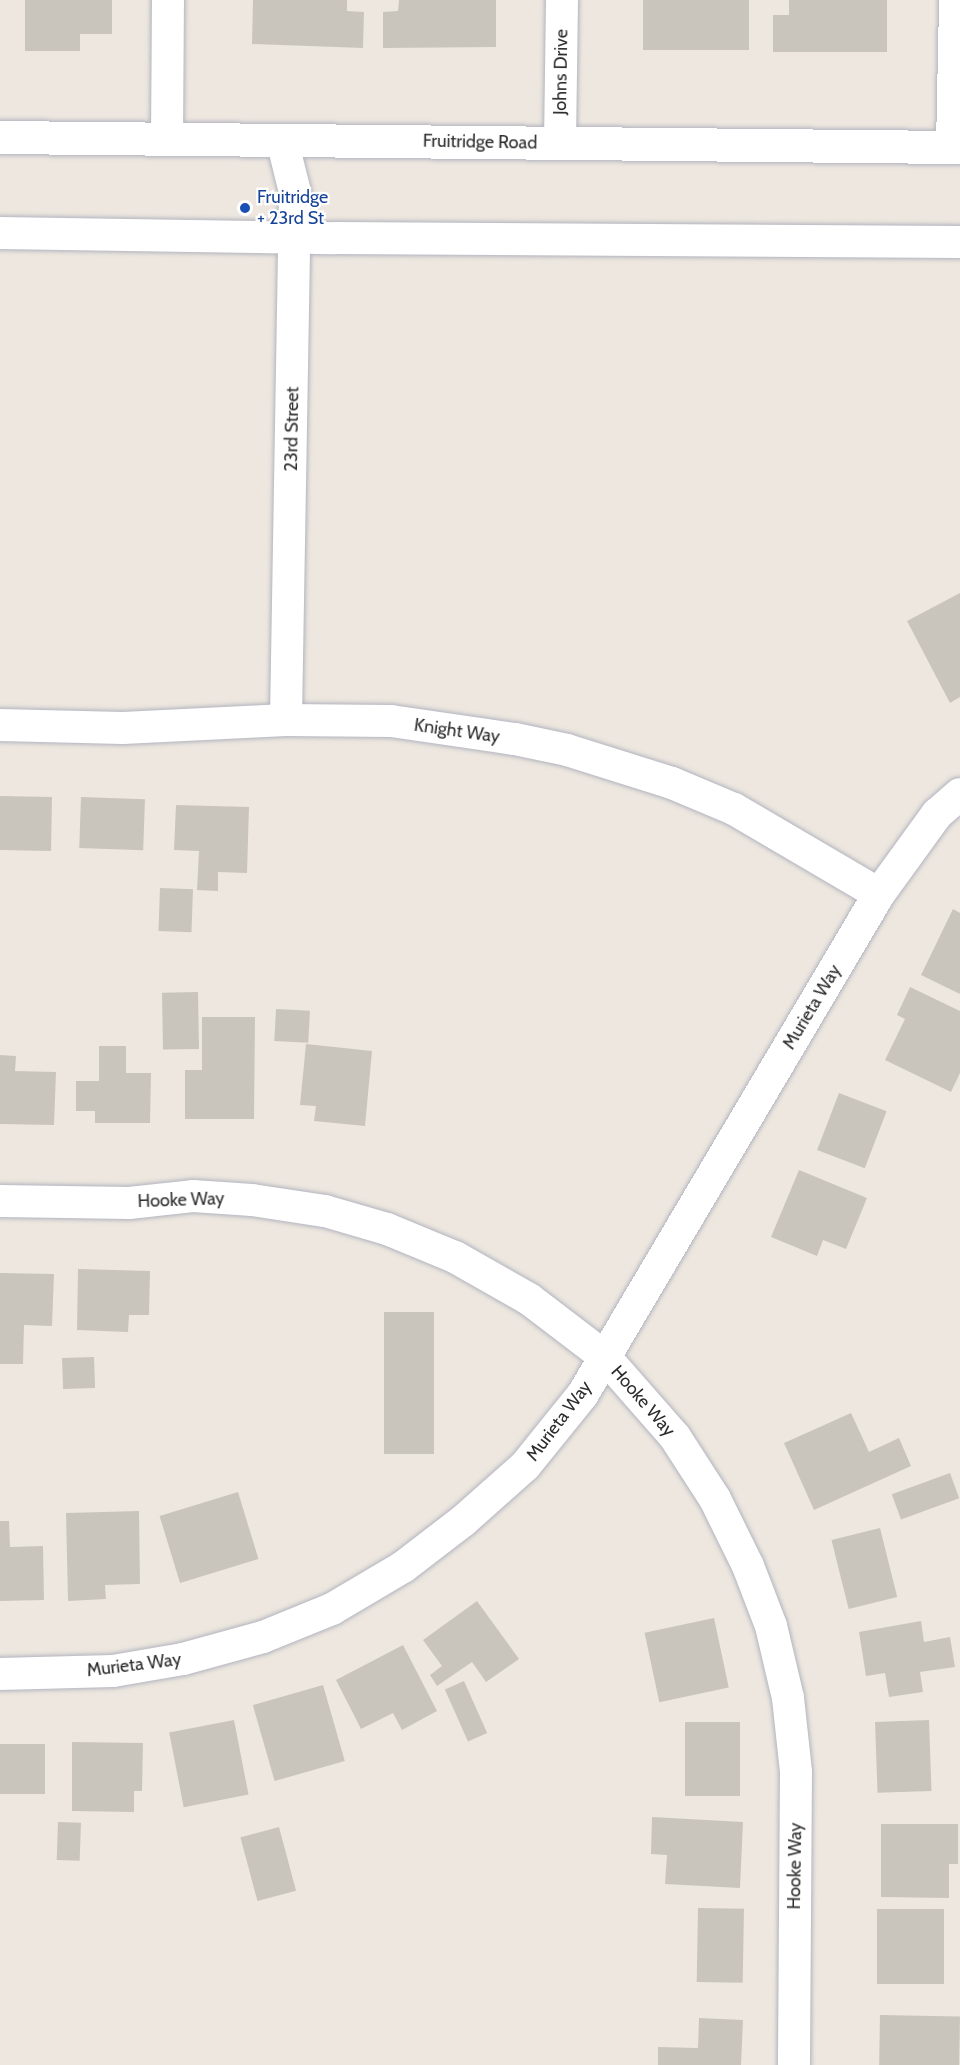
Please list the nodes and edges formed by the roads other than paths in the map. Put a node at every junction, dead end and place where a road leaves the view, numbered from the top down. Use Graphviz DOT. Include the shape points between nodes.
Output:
graph roads {
  1 [pos="168,0"];
  2 [pos="562,0"];
  3 [pos="955,0"];
  4 [pos="0,137"];
  5 [pos="167,139"];
  6 [pos="282,140"];
  7 [pos="561,143"];
  8 [pos="956,147"];
  9 [pos="0,233"];
  10 [pos="296,238"];
  11 [pos="960,242"];
  12 [pos="286,720"];
  13 [pos="0,725"];
  14 [pos="960,794"];
  15 [pos="879,894"];
  16 [pos="0,1201"];
  17 [pos="605,1357"];
  18 [pos="0,1674"];
  19 [pos="794,2065"];
  1 -- 5 [label="street"];
  2 -- 7 [label="street, Johns Drive"];
  3 -- 8 [label="street"];
  4 -- 5 [label="main road, Fruitridge Road"];
  5 -- 6 [label="main road, Fruitridge Road"];
  6 -- 7 [label="main road, Fruitridge Road"];
  6 -- 10 [label="street, 23rd Street" via="296,192"];
  7 -- 8 [label="main road, Fruitridge Road"];
  9 -- 10 [label="street"];
  10 -- 11 [label="street"];
  10 -- 12 [label="street, 23rd Street"];
  12 -- 13 [label="street, Knight Way" via="123,728"];
  12 -- 15 [label="street, Knight Way" via="391,721 515,739 611,762 734,809"];
  14 -- 15 [label="street, Murieta Way" via="938,814"];
  15 -- 17 [label="street, Murieta Way"];
  16 -- 17 [label="street, Hooke Way" via="129,1203 194,1196 325,1211 387,1229 455,1257 529,1299"];
  17 -- 18 [label="street, Murieta Way" via="583,1394 525,1466 403,1567 332,1609 263,1637 183,1659 113,1671"];
  17 -- 19 [label="street, Hooke Way" via="675,1437 715,1499 748,1566 771,1626 788,1698 796,1772"];
}
